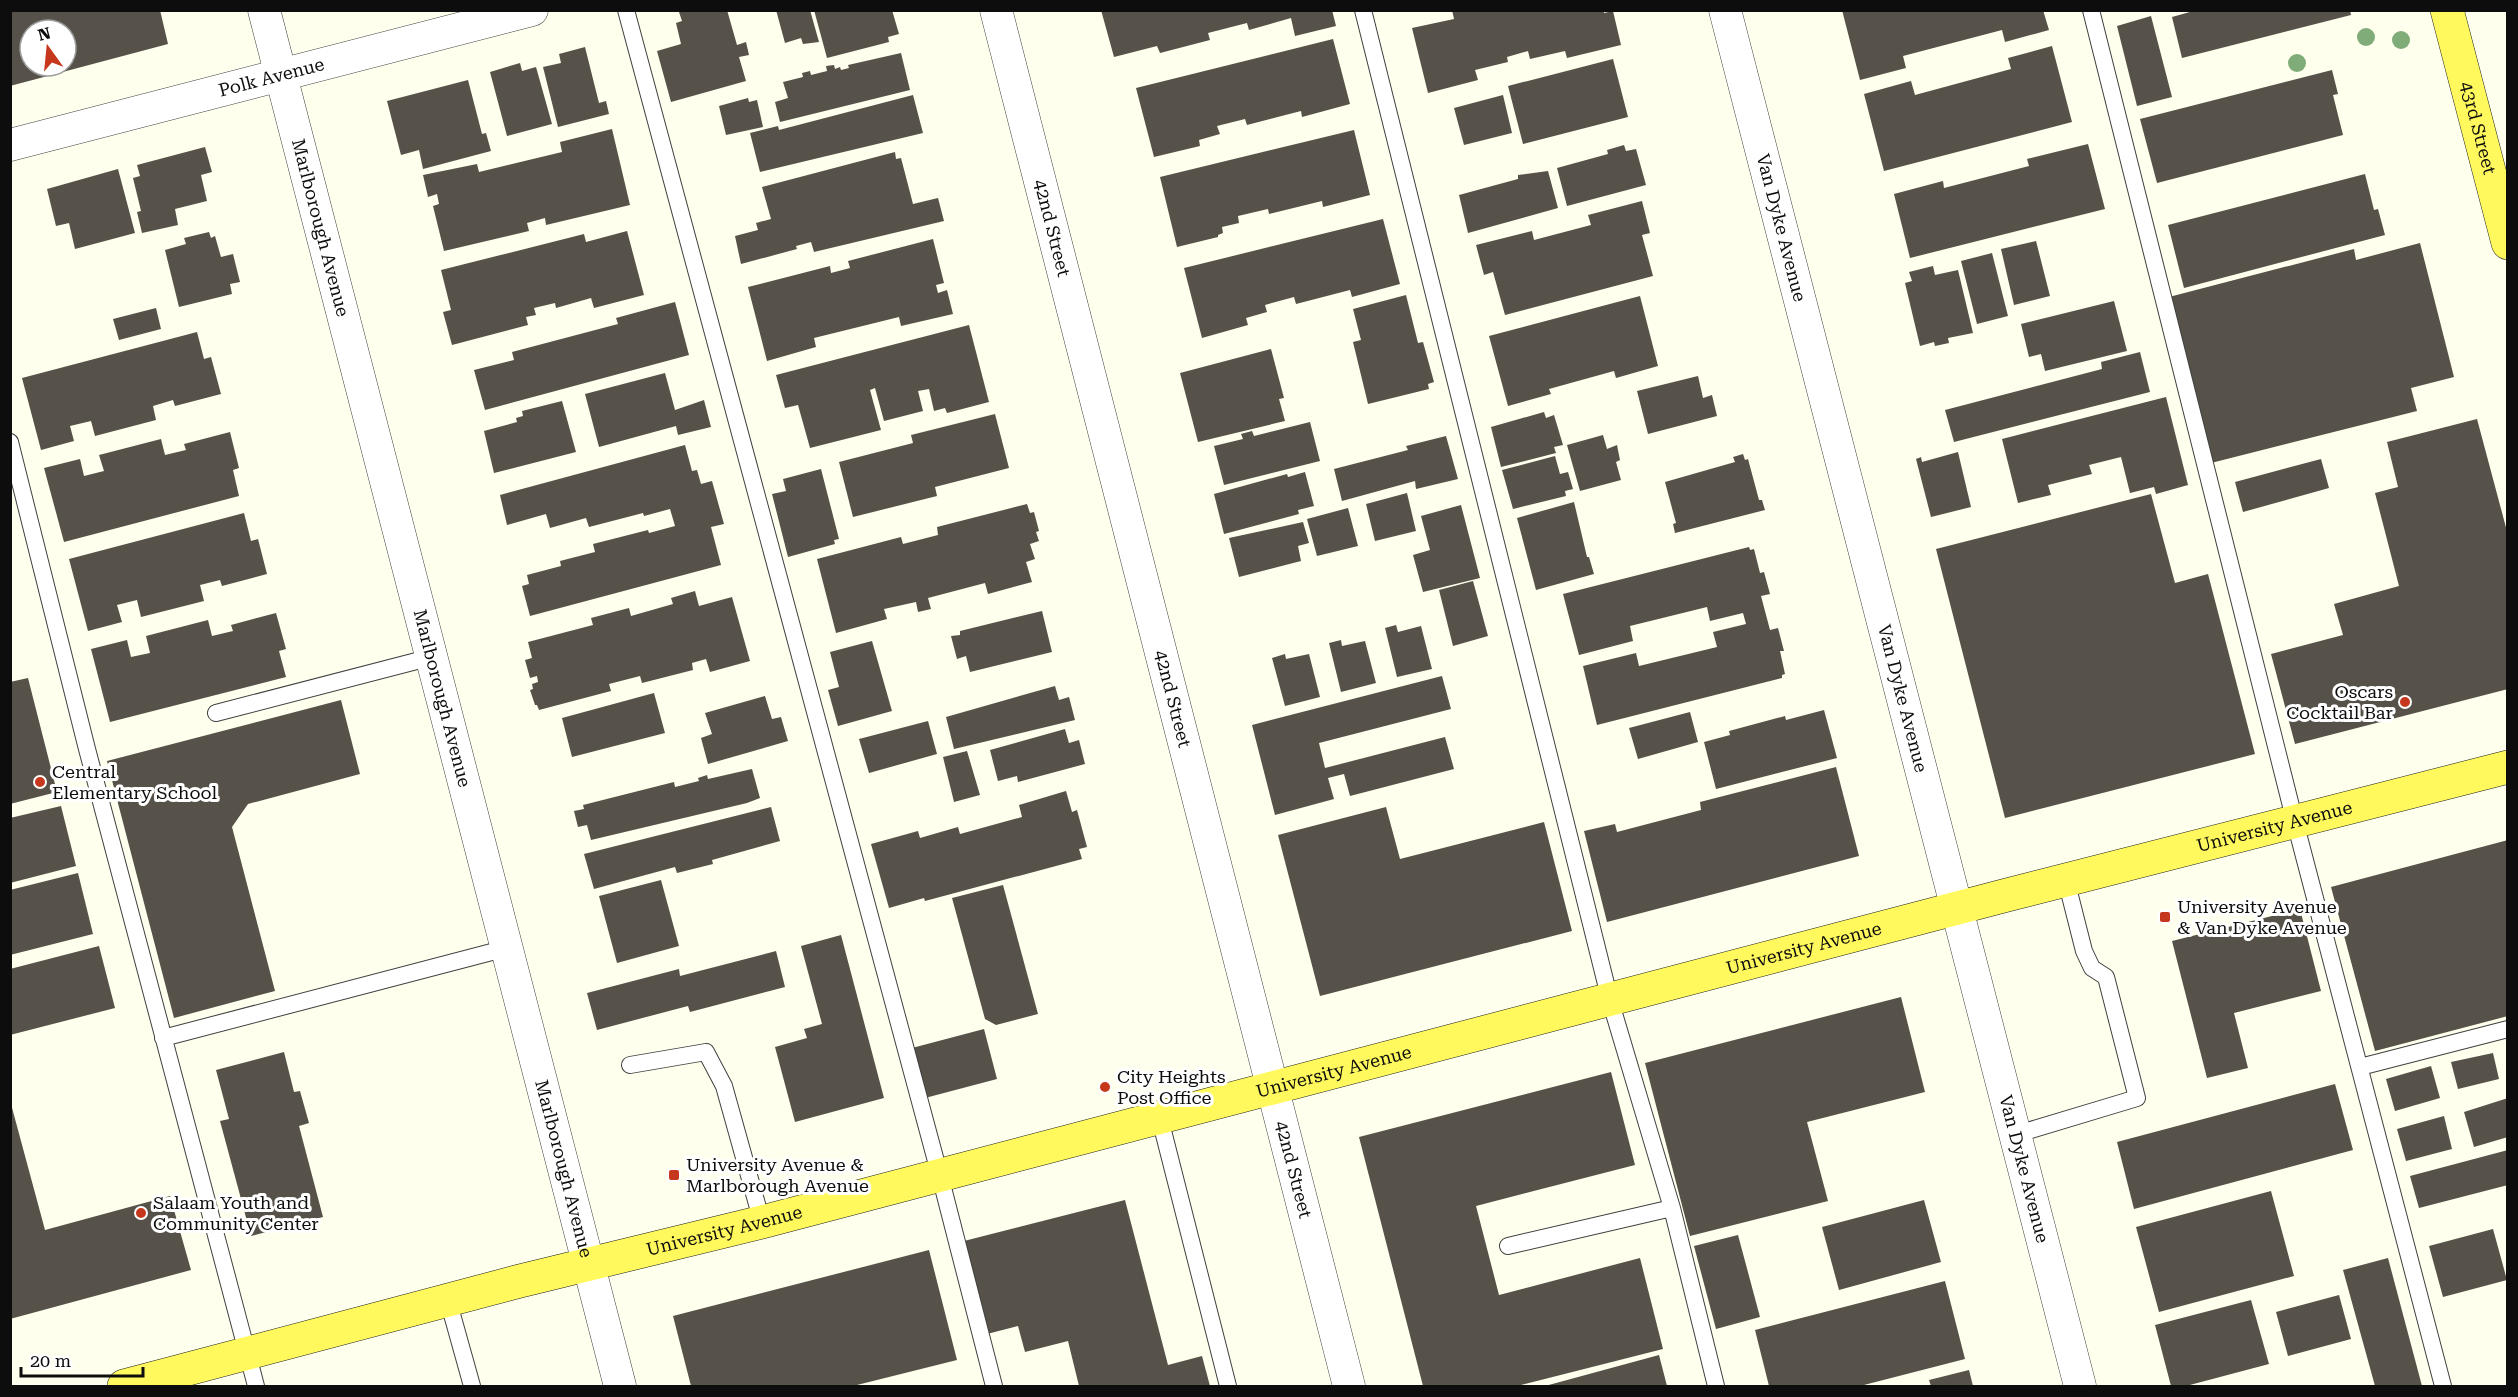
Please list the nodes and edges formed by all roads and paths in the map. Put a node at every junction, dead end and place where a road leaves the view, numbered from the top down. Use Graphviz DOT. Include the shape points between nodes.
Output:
graph roads {
  1 [pos="264,10"];
  2 [pos="532,10"];
  3 [pos="626,10"];
  4 [pos="996,10"];
  5 [pos="1363,10"];
  6 [pos="1725,10"];
  7 [pos="2091,10"];
  8 [pos="2447,10"];
  9 [pos="281,76"];
  10 [pos="10,145"];
  11 [pos="2508,243"];
  12 [pos="10,442"];
  13 [pos="432,657"];
  14 [pos="216,713"];
  15 [pos="2508,767"];
  16 [pos="2295,822"];
  17 [pos="2066,880"];
  18 [pos="1956,908"];
  19 [pos="507,948"];
  20 [pos="1610,1000"];
  21 [pos="2508,1029"];
  22 [pos="164,1038"];
  23 [pos="630,1065"];
  24 [pos="2360,1067"];
  25 [pos="1272,1089"];
  26 [pos="1160,1119"];
  27 [pos="2014,1135"];
  28 [pos="940,1176"];
  29 [pos="1672,1208"];
  30 [pos="762,1222"];
  31 [pos="1508,1246"];
  32 [pos="588,1263"];
  33 [pos="448,1300"];
  34 [pos="247,1354"];
  35 [pos="124,1386"];
  36 [pos="256,1386"];
  37 [pos="472,1386"];
  38 [pos="620,1386"];
  39 [pos="994,1386"];
  40 [pos="1228,1386"];
  41 [pos="1349,1386"];
  42 [pos="1716,1386"];
  43 [pos="2080,1386"];
  44 [pos="2443,1386"];
  1 -- 9 [label="street, Marlborough Avenue"];
  2 -- 9 [label="street, Polk Avenue"];
  3 -- 28 [label="lane"];
  4 -- 25 [label="street, 42nd Street"];
  5 -- 20 [label="lane"];
  6 -- 18 [label="street, Van Dyke Avenue"];
  7 -- 16 [label="lane"];
  8 -- 11 [label="main road, 43rd Street"];
  9 -- 10 [label="street, Polk Avenue"];
  9 -- 13 [label="street, Marlborough Avenue"];
  12 -- 22 [label="lane"];
  13 -- 14 [label="lane"];
  13 -- 19 [label="street, Marlborough Avenue"];
  15 -- 16 [label="main road, University Avenue"];
  16 -- 17 [label="main road, University Avenue"];
  16 -- 24 [label="lane"];
  17 -- 18 [label="main road, University Avenue"];
  17 -- 27 [label="lane" via="2084,951 2092,968 2106,977 2137,1098"];
  18 -- 20 [label="main road, University Avenue"];
  18 -- 27 [label="street, Van Dyke Avenue"];
  19 -- 22 [label="lane"];
  19 -- 32 [label="street, Marlborough Avenue"];
  20 -- 25 [label="main road, University Avenue"];
  20 -- 29 [label="lane"];
  21 -- 24 [label="lane"];
  22 -- 34 [label="lane"];
  23 -- 30 [label="lane" via="706,1052 724,1086"];
  24 -- 44 [label="lane"];
  25 -- 26 [label="main road, University Avenue"];
  25 -- 41 [label="street, 42nd Street"];
  26 -- 28 [label="main road, University Avenue"];
  26 -- 40 [label="lane"];
  27 -- 43 [label="street, Van Dyke Avenue"];
  28 -- 30 [label="main road, University Avenue"];
  28 -- 39 [label="lane"];
  29 -- 31 [label="lane"];
  29 -- 42 [label="lane"];
  30 -- 32 [label="main road, University Avenue"];
  32 -- 33 [label="main road, University Avenue"];
  32 -- 38 [label="street, Marlborough Avenue"];
  33 -- 34 [label="main road, University Avenue"];
  33 -- 37 [label="lane"];
  34 -- 35 [label="main road, University Avenue"];
  34 -- 36 [label="lane"];
}
